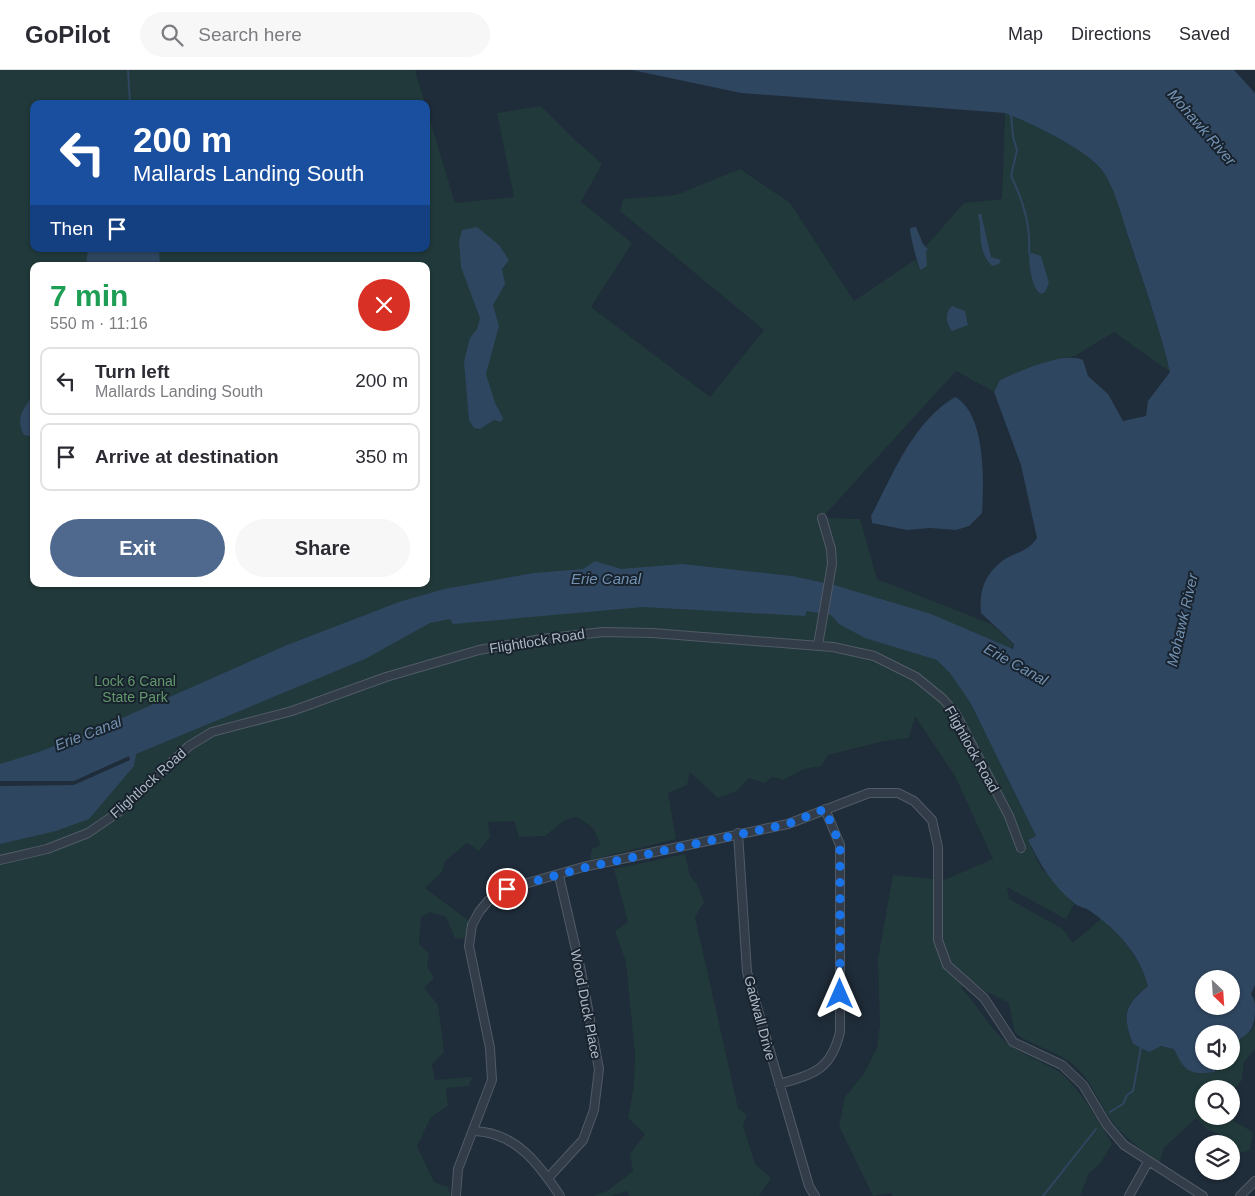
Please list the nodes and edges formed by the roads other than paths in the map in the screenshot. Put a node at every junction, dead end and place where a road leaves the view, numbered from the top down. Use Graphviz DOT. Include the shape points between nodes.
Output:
graph roads {
  1 [pos="822,518"];
  2 [pos="818,645"];
  3 [pos="825,809"];
  4 [pos="738,834"];
  5 [pos="1021,848"];
  6 [pos="0,860"];
  7 [pos="559,876"];
  8 [pos="779,1084"];
  9 [pos="474,1131"];
  10 [pos="1148,1162"];
  11 [pos="548,1178"];
  12 [pos="1255,1181"];
  13 [pos="456,1196"];
  14 [pos="560,1196"];
  15 [pos="815,1196"];
  16 [pos="1129,1196"];
  17 [pos="1204,1196"];
  18 [pos="1240,1196"];
  1 -- 2 [label="street" via="832,564"];
  2 -- 5 [label="street, Flightlock Road" via="874,656 916,677 943,699 956,714 976,752 1009,816"];
  2 -- 6 [label="street, Flightlock Road" via="602,632 541,638 479,650 409,670 292,712 212,732 189,746 120,811 88,833 47,849"];
  3 -- 4 [label="street" via="788,824"];
  3 -- 8 [label="street" via="840,845 840,1032 835,1052 827,1064 814,1073"];
  3 -- 10 [label="street" via="869,793 898,793 914,801 932,820 938,847 938,940 947,965 984,998 1013,1042 1062,1065 1083,1085 1106,1125 1124,1145"];
  4 -- 7 [label="street"];
  4 -- 8 [label="street, Gadwall Drive" via="747,972"];
  7 -- 9 [label="street" via="495,894 478,912 472,925 469,957 493,1072 490,1090"];
  7 -- 11 [label="street, Wood Duck Place" via="599,1069 594,1110 583,1140"];
  8 -- 15 [label="street, Gadwall Drive" via="809,1186"];
  9 -- 11 [label="street" via="487,1131 518,1147 534,1159"];
  9 -- 13 [label="street" via="458,1169"];
  10 -- 16 [label="street"];
  10 -- 17 [label="street"];
  11 -- 14 [label="street"];
  12 -- 18 [label="street"];
}
